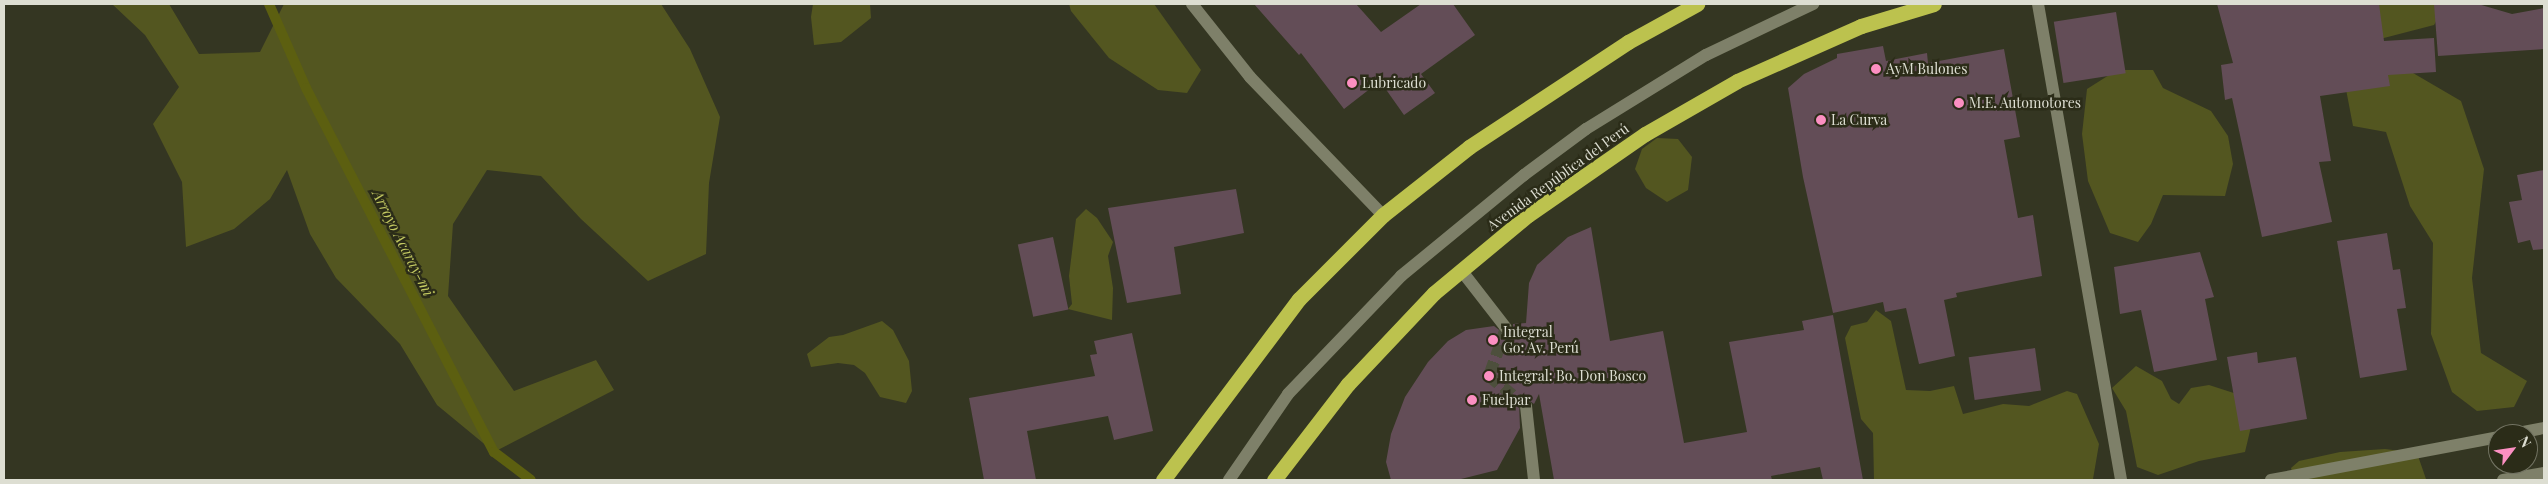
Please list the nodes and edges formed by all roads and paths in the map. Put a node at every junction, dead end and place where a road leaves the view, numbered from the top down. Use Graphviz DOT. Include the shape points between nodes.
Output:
graph roads {
  1 [pos="1192,4"];
  2 [pos="1698,4"];
  3 [pos="1813,4"];
  4 [pos="1934,4"];
  5 [pos="2038,4"];
  6 [pos="1383,215"];
  7 [pos="1461,270"];
  8 [pos="1506,328"];
  9 [pos="1526,406"];
  10 [pos="2488,439"];
  11 [pos="2544,473"];
  12 [pos="1163,480"];
  13 [pos="1230,480"];
  14 [pos="1274,480"];
  15 [pos="1534,480"];
  16 [pos="2121,480"];
  17 [pos="2271,480"];
  18 [pos="2503,480"];
  1 -- 6 [label="street" via="1250,77"];
  2 -- 6 [label="highway" via="1628,42 1485,136"];
  3 -- 13 [label="street" via="1706,55 1586,129 1524,175 1401,276 1288,394"];
  4 -- 7 [label="highway, Avenida República del Perú" via="1860,26 1738,81 1645,134 1528,215"];
  5 -- 16 [label="street"];
  6 -- 12 [label="highway" via="1299,299"];
  7 -- 8 [label="street"];
  7 -- 14 [label="highway, Avenida República del Perú" via="1434,293 1348,384"];
  9 -- 15 [label="street"];
  10 -- 17 [label="street"];
  11 -- 18 [label="street"];
}
